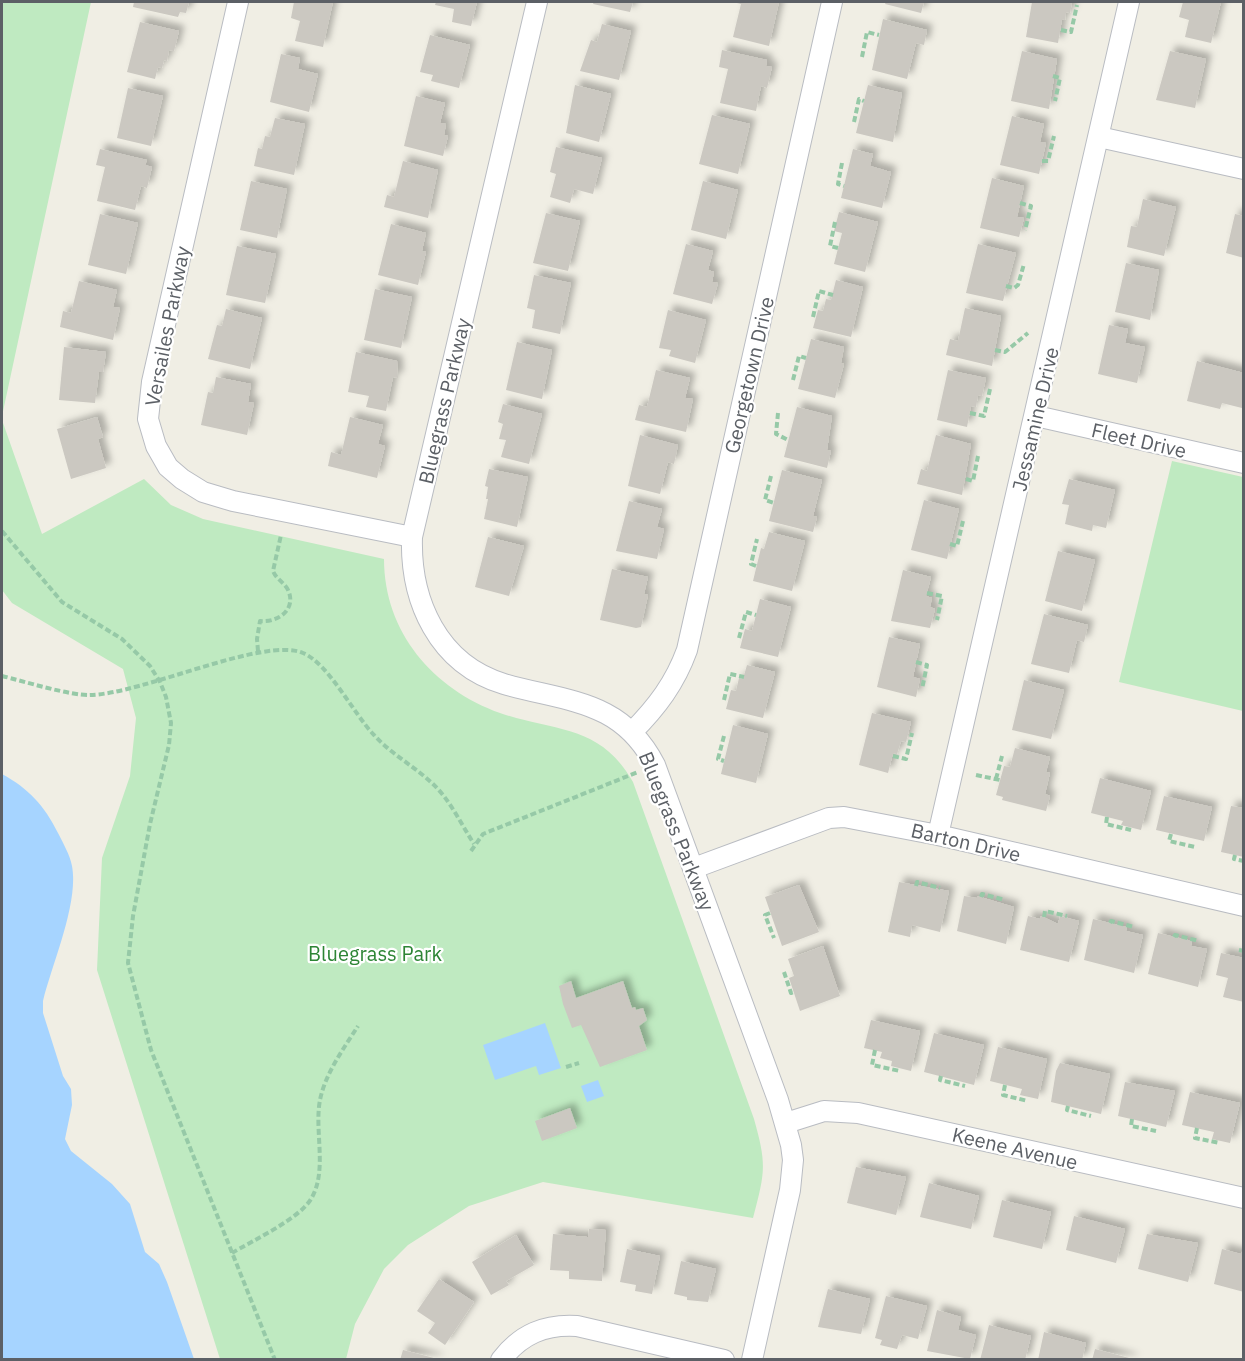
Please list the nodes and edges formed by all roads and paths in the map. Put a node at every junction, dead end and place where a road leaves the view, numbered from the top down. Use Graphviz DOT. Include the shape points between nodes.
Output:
graph roads {
  1 [pos="238,2"];
  2 [pos="537,2"];
  3 [pos="832,2"];
  4 [pos="1129,2"];
  5 [pos="1077,5"];
  6 [pos="1060,30"];
  7 [pos="879,35"];
  8 [pos="862,57"];
  9 [pos="1053,76"];
  10 [pos="1055,100"];
  11 [pos="864,101"];
  12 [pos="854,122"];
  13 [pos="1054,136"];
  14 [pos="1099,137"];
  15 [pos="1042,161"];
  16 [pos="842,163"];
  17 [pos="1244,169"];
  18 [pos="844,186"];
  19 [pos="1020,203"];
  20 [pos="835,222"];
  21 [pos="1025,230"];
  22 [pos="838,248"];
  23 [pos="1024,264"];
  24 [pos="1006,286"];
  25 [pos="832,295"];
  26 [pos="813,317"];
  27 [pos="1028,333"];
  28 [pos="995,350"];
  29 [pos="806,358"];
  30 [pos="794,380"];
  31 [pos="990,389"];
  32 [pos="970,412"];
  33 [pos="778,413"];
  34 [pos="1036,416"];
  35 [pos="788,440"];
  36 [pos="978,456"];
  37 [pos="1244,463"];
  38 [pos="771,476"];
  39 [pos="966,479"];
  40 [pos="774,503"];
  41 [pos="963,521"];
  42 [pos="2,531"];
  43 [pos="281,535"];
  44 [pos="412,537"];
  45 [pos="758,539"];
  46 [pos="950,544"];
  47 [pos="756,566"];
  48 [pos="927,592"];
  49 [pos="756,615"];
  50 [pos="937,621"];
  51 [pos="739,638"];
  52 [pos="258,651"];
  53 [pos="916,662"];
  54 [pos="2,676"];
  55 [pos="744,677"];
  56 [pos="160,682"];
  57 [pos="922,688"];
  58 [pos="724,700"];
  59 [pos="632,732"];
  60 [pos="912,733"];
  61 [pos="724,736"];
  62 [pos="892,756"];
  63 [pos="1002,756"];
  64 [pos="724,761"];
  65 [pos="642,770"];
  66 [pos="976,775"];
  67 [pos="1107,817"];
  68 [pos="1131,830"];
  69 [pos="1171,834"];
  70 [pos="938,836"];
  71 [pos="474,844"];
  72 [pos="1195,847"];
  73 [pos="471,851"];
  74 [pos="1235,855"];
  75 [pos="1244,861"];
  76 [pos="694,868"];
  77 [pos="916,886"];
  78 [pos="940,888"];
  79 [pos="981,897"];
  80 [pos="1005,900"];
  81 [pos="1244,906"];
  82 [pos="770,913"];
  83 [pos="1067,916"];
  84 [pos="1044,917"];
  85 [pos="1110,923"];
  86 [pos="1134,927"];
  87 [pos="1174,937"];
  88 [pos="774,938"];
  89 [pos="1199,941"];
  90 [pos="784,972"];
  91 [pos="794,992"];
  92 [pos="358,1026"];
  93 [pos="875,1050"];
  94 [pos="579,1063"];
  95 [pos="566,1066"];
  96 [pos="900,1071"];
  97 [pos="941,1076"];
  98 [pos="1005,1085"];
  99 [pos="965,1086"];
  100 [pos="1028,1101"];
  101 [pos="1068,1106"];
  102 [pos="1091,1116"];
  103 [pos="1132,1119"];
  104 [pos="786,1123"];
  105 [pos="1197,1128"];
  106 [pos="1156,1131"];
  107 [pos="1220,1143"];
  108 [pos="1244,1198"];
  109 [pos="232,1253"];
  110 [pos="275,1359"];
  111 [pos="501,1359"];
  112 [pos="724,1359"];
  113 [pos="752,1359"];
  1 -- 44 [label="street, Versailes Parkway" via="152,382 148,419 156,447 168,467 203,492"];
  2 -- 44 [label="street, Bluegrass Parkway"];
  3 -- 59 [label="street, Georgetown Drive" via="687,650 666,695"];
  4 -- 14 [label="street, Jessamine Drive"];
  5 -- 6 [label="path" via="1071,32"];
  7 -- 8 [label="path" via="867,33"];
  9 -- 10 [label="path" via="1060,78"];
  11 -- 12 [label="path" via="859,99"];
  13 -- 15 [label="path" via="1048,161"];
  14 -- 17 [label="street"];
  14 -- 34 [label="street, Jessamine Drive"];
  16 -- 18 [label="path" via="838,184"];
  19 -- 21 [label="path" via="1031,206"];
  20 -- 22 [label="path" via="830,246"];
  23 -- 24 [label="path" via="1017,288"];
  25 -- 26 [label="path" via="819,291"];
  27 -- 28 [label="path" via="1005,352"];
  29 -- 30 [label="path" via="799,356"];
  31 -- 32 [label="path" via="984,416"];
  33 -- 35 [label="path" via="776,434"];
  34 -- 37 [label="street, Fleet Drive"];
  34 -- 70 [label="street, Jessamine Drive"];
  36 -- 39 [label="path" via="973,481"];
  38 -- 40 [label="path" via="765,500"];
  41 -- 46 [label="path" via="957,546"];
  42 -- 56 [label="path" via="62,602 122,639 150,666"];
  43 -- 52 [label="path" via="273,572 291,597 288,610 279,619 260,621"];
  44 -- 59 [label="street, Bluegrass Parkway" via="411,561 430,628 456,656 481,674 503,683 580,701"];
  45 -- 47 [label="path" via="752,564"];
  48 -- 50 [label="path" via="942,596"];
  49 -- 51 [label="path" via="746,612"];
  52 -- 56 [label="path"];
  52 -- 71 [label="path" via="291,650 314,661 374,735 435,786"];
  53 -- 57 [label="path" via="927,665"];
  54 -- 56 [label="path" via="90,696"];
  55 -- 58 [label="path" via="730,674"];
  56 -- 109 [label="path" via="169,709 169,745 150,824 128,963 151,1050"];
  59 -- 76 [label="street, Bluegrass Parkway" via="655,765"];
  60 -- 62 [label="path" via="906,759"];
  61 -- 64 [label="path" via="718,759"];
  63 -- 66 [label="path" via="998,780"];
  65 -- 71 [label="path" via="483,834"];
  67 -- 68 [label="path" via="1106,824"];
  69 -- 72 [label="path" via="1169,842"];
  70 -- 76 [label="street, Barton Drive" via="862,819 829,818"];
  70 -- 81 [label="street, Barton Drive"];
  71 -- 73 [label="path"];
  74 -- 75 [label="path" via="1234,859"];
  76 -- 104 [label="street, Bluegrass Parkway"];
  77 -- 78 [label="path" via="917,882"];
  79 -- 80 [label="path" via="982,894"];
  82 -- 88 [label="path" via="765,915"];
  83 -- 84 [label="path" via="1046,911"];
  85 -- 86 [label="path"];
  87 -- 89 [label="path"];
  90 -- 91 [label="path" via="791,993"];
  92 -- 109 [label="path" via="321,1098 318,1177 310,1201"];
  93 -- 96 [label="path" via="872,1065"];
  94 -- 95 [label="path"];
  97 -- 99 [label="path" via="940,1080"];
  98 -- 100 [label="path" via="1003,1095"];
  101 -- 102 [label="path" via="1067,1110"];
  103 -- 106 [label="path" via="1131,1126"];
  104 -- 108 [label="street, Keene Avenue" via="824,1112 858,1113"];
  104 -- 113 [label="street, Bluegrass Parkway" via="793,1160 790,1191"];
  105 -- 107 [label="path" via="1195,1138"];
  109 -- 110 [label="path"];
  111 -- 112 [label="street" via="529,1333 557,1325 577,1326"];
}
